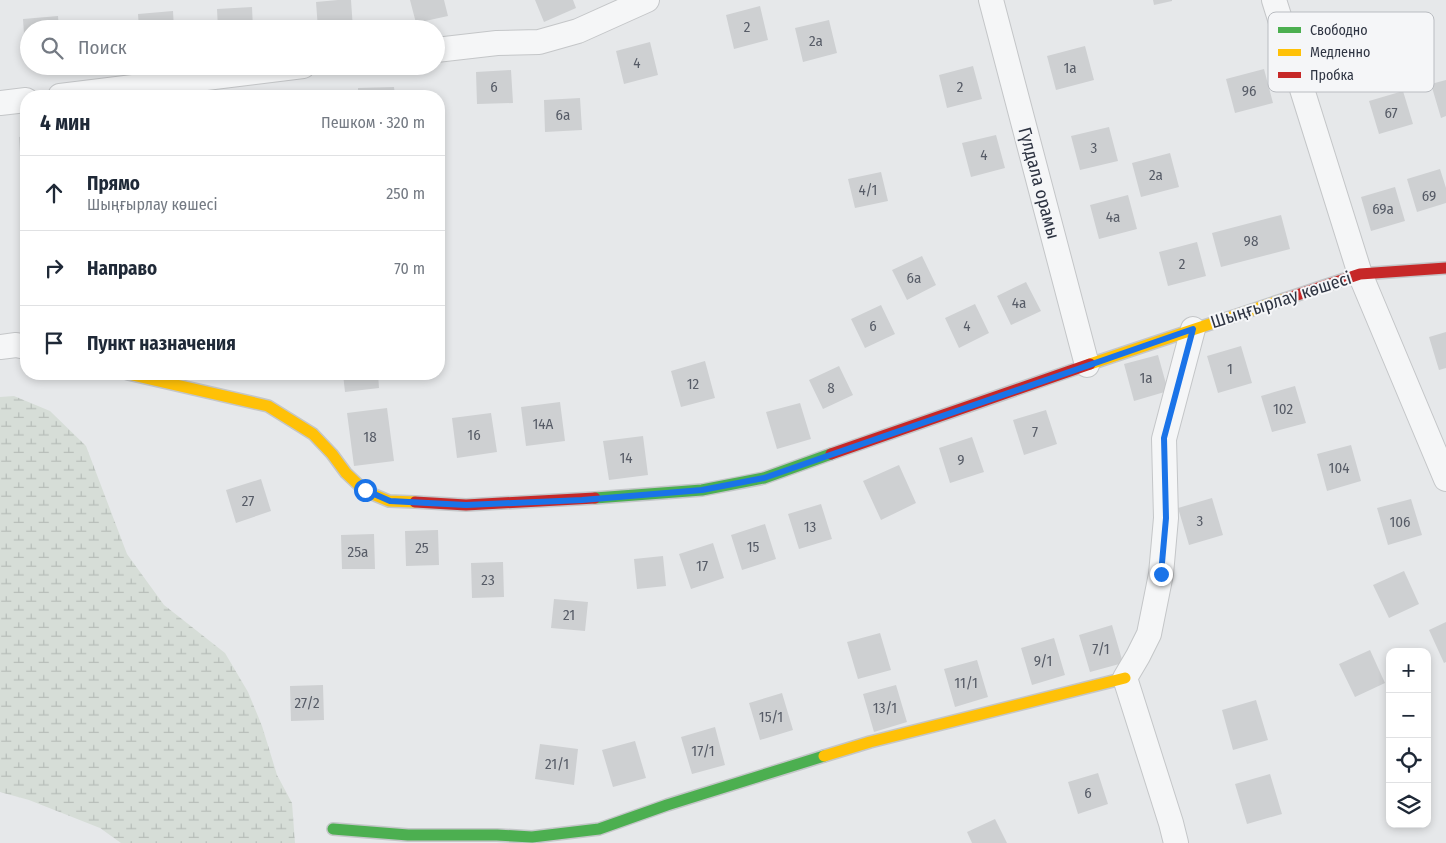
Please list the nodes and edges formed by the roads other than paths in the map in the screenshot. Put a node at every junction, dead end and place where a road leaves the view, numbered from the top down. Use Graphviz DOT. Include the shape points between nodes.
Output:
graph roads {
  1 [pos="647,0"];
  2 [pos="991,0"];
  3 [pos="1274,0"];
  4 [pos="1278,12"];
  5 [pos="445,49"];
  6 [pos="230,75"];
  7 [pos="109,90"];
  8 [pos="1303,92"];
  9 [pos="20,101"];
  10 [pos="0,103"];
  11 [pos="1446,268"];
  12 [pos="1360,274"];
  13 [pos="1193,329"];
  14 [pos="20,346"];
  15 [pos="0,347"];
  16 [pos="1087,366"];
  17 [pos="154,380"];
  18 [pos="1446,479"];
  19 [pos="1125,678"];
  20 [pos="333,829"];
  21 [pos="1176,843"];
  1 -- 5 [label="street" via="578,32 539,42 497,42"];
  2 -- 16 [label="street, Гүлдала орамы"];
  3 -- 4 [label="street"];
  6 -- 7 [label="street"];
  8 -- 12 [label="street"];
  9 -- 10 [label="street"];
  11 -- 12 [label="street, Шыңғырлау көшесі"];
  12 -- 13 [label="street, Шыңғырлау көшесі"];
  12 -- 18 [label="street"];
  13 -- 16 [label="street, Шыңғырлау көшесі"];
  13 -- 19 [label="street" via="1164,438 1166,518 1161,574 1149,634"];
  14 -- 15 [label="street"];
  16 -- 17 [label="street, Шыңғырлау көшесі" via="764,478 694,490 582,500 466,505 390,501 365,490 313,434 268,406"];
  19 -- 20 [label="street" via="870,742 599,828 532,837 408,835"];
  19 -- 21 [label="street"];
}
